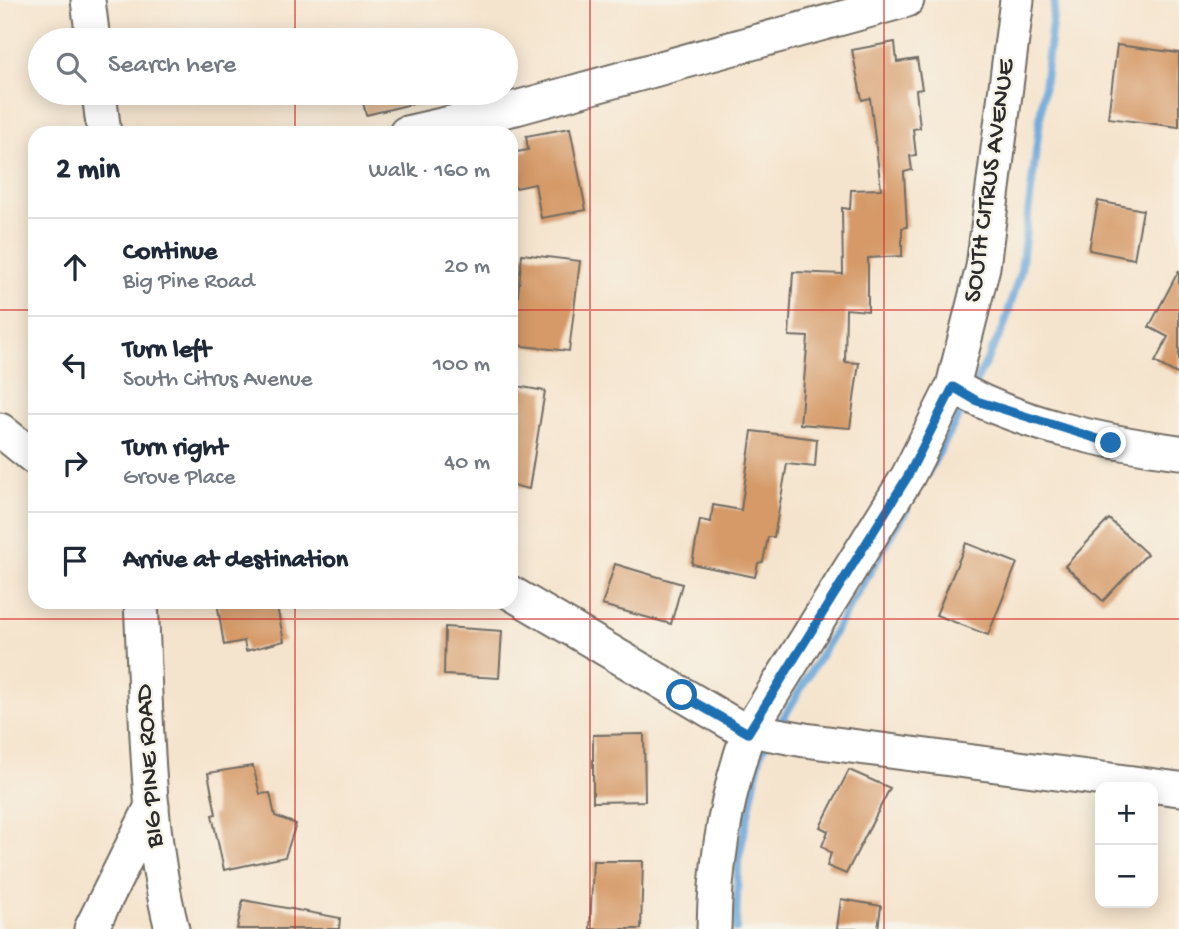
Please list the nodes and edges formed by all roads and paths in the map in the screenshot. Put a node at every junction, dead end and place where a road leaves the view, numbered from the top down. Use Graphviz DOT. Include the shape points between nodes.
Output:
graph roads {
  1 [pos="88,0"];
  2 [pos="906,0"];
  3 [pos="1017,0"];
  4 [pos="92,28"];
  5 [pos="100,105"];
  6 [pos="103,126"];
  7 [pos="437,126"];
  8 [pos="953,387"];
  9 [pos="0,430"];
  10 [pos="28,452"];
  11 [pos="1179,452"];
  12 [pos="518,597"];
  13 [pos="141,609"];
  14 [pos="749,732"];
  15 [pos="1179,789"];
  16 [pos="152,806"];
  17 [pos="91,929"];
  18 [pos="172,929"];
  19 [pos="714,929"];
  1 -- 4 [label="street"];
  2 -- 7 [label="street"];
  3 -- 8 [label="street, SOUTH CITRUS AVENUE" via="983,267"];
  5 -- 6 [label="street"];
  8 -- 11 [label="street" via="977,401 1111,443"];
  8 -- 14 [label="street, SOUTH CITRUS AVENUE" via="908,476"];
  9 -- 10 [label="street"];
  12 -- 14 [label="street"];
  13 -- 16 [label="street, BIG PINE ROAD"];
  14 -- 15 [label="street"];
  14 -- 19 [label="street, SOUTH CITRUS AVENUE" via="735,772 715,875"];
  16 -- 17 [label="street"];
  16 -- 18 [label="street, BIG PINE ROAD" via="161,885"];
}
